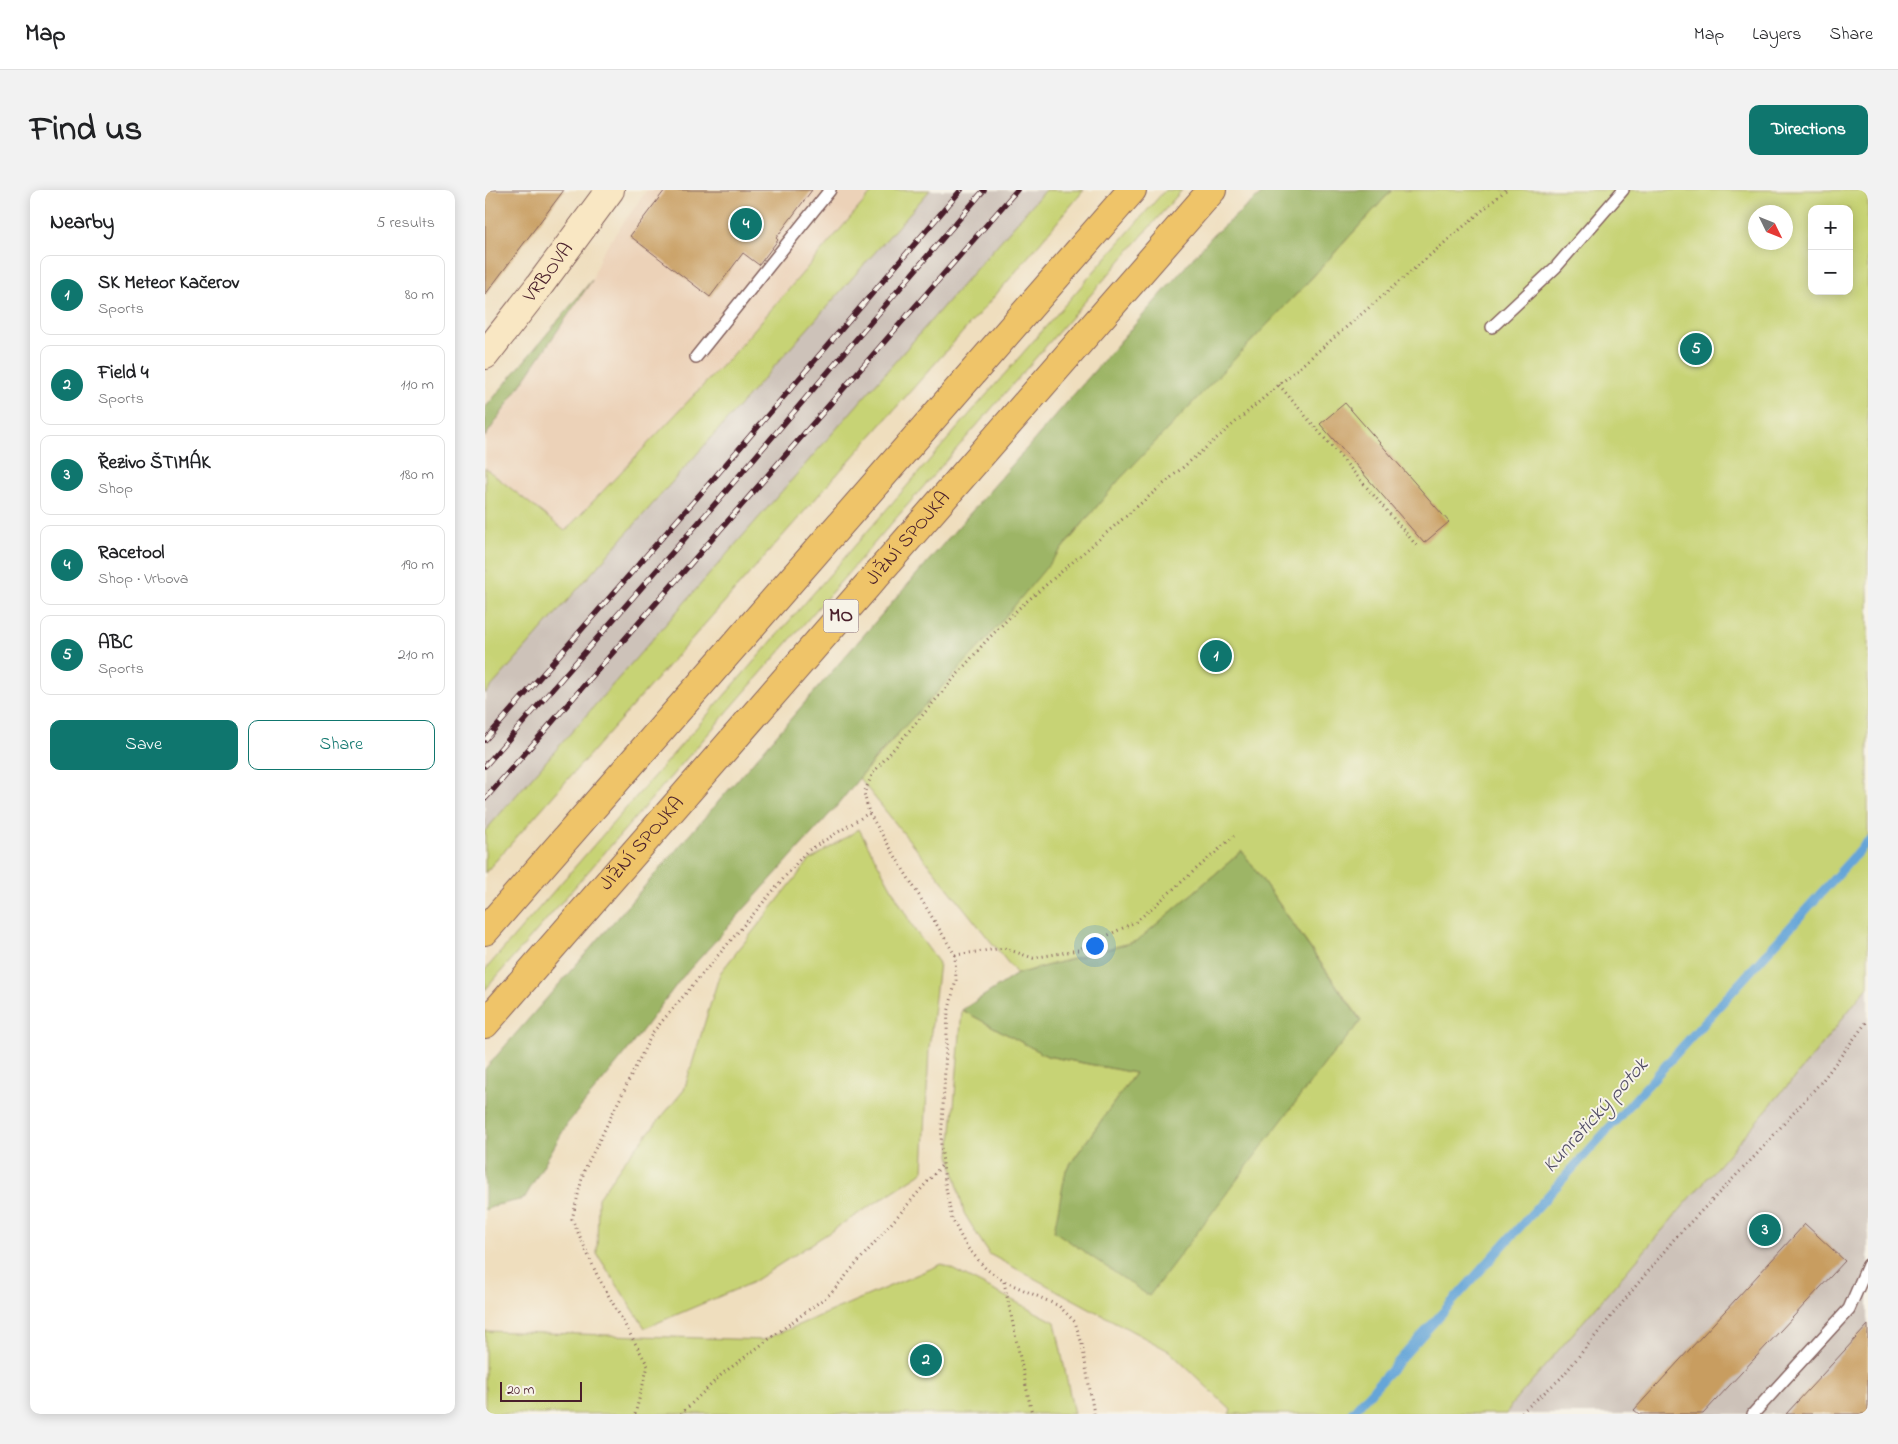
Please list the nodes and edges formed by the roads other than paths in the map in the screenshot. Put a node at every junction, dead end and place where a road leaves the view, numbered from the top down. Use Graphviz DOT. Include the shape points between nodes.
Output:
graph roads {
  1 [pos="610,190"];
  2 [pos="830,190"];
  3 [pos="1132,190"];
  4 [pos="1212,190"];
  5 [pos="1623,190"];
  6 [pos="1492,328"];
  7 [pos="485,355"];
  8 [pos="696,357"];
  9 [pos="485,931"];
  10 [pos="485,1024"];
  11 [pos="1868,1265"];
  12 [pos="1753,1414"];
  1 -- 7 [label="main road, VRBOVA"];
  2 -- 8 [label="lane"];
  3 -- 9 [label="highway"];
  4 -- 10 [label="highway, JIŽNÍ SPOJKA / MO"];
  5 -- 6 [label="lane" via="1555,267"];
  11 -- 12 [label="lane" via="1849,1309"];
}
